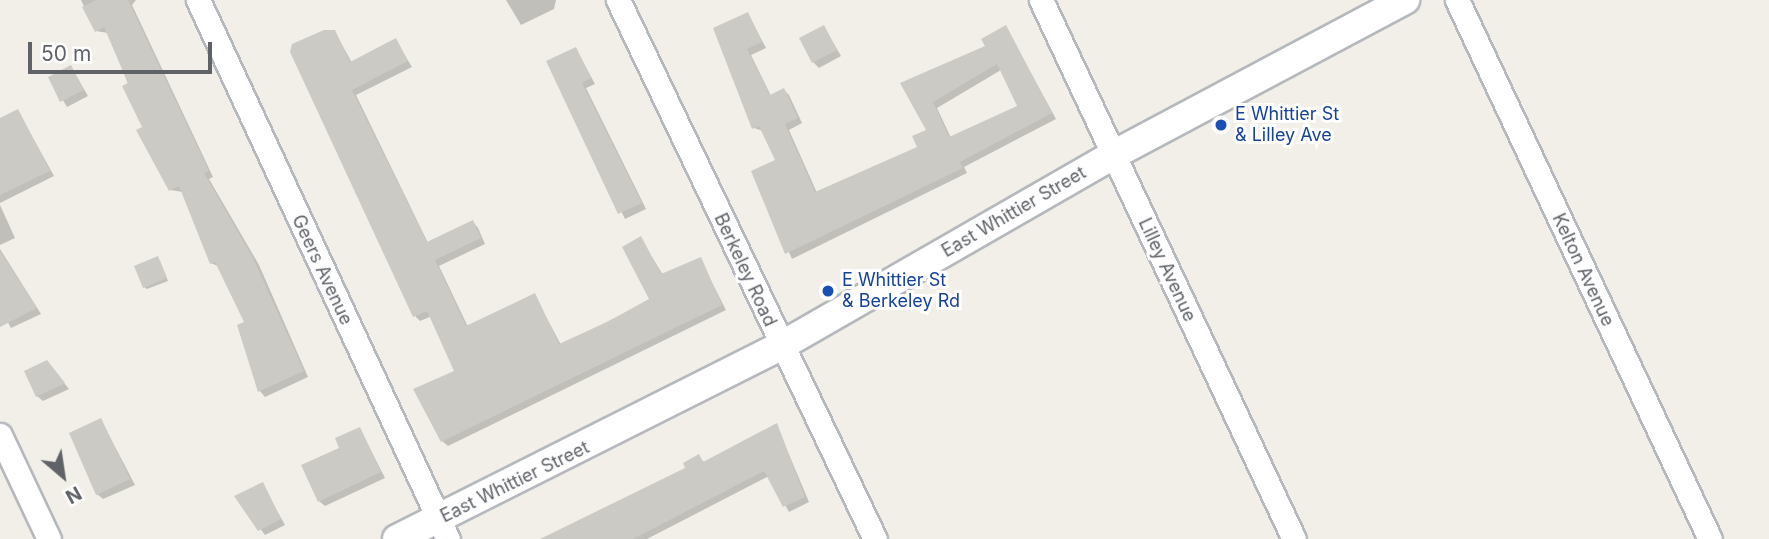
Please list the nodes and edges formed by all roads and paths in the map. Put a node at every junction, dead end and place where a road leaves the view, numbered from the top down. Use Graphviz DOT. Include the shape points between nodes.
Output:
graph roads {
  1 [pos="198,0"];
  2 [pos="618,0"];
  3 [pos="1041,0"];
  4 [pos="1405,0"];
  5 [pos="1457,0"];
  6 [pos="1113,155"];
  7 [pos="781,346"];
  8 [pos="0,435"];
  9 [pos="443,529"];
  10 [pos="49,539"];
  11 [pos="397,539"];
  12 [pos="875,539"];
  13 [pos="1294,539"];
  14 [pos="1710,539"];
  1 -- 9 [label="street, Geers Avenue"];
  2 -- 7 [label="street, Berkeley Road"];
  3 -- 6 [label="street, Lilley Avenue"];
  4 -- 6 [label="street, East Whittier Street"];
  5 -- 14 [label="street, Kelton Avenue"];
  6 -- 7 [label="street, East Whittier Street"];
  6 -- 13 [label="street, Lilley Avenue"];
  7 -- 9 [label="street, East Whittier Street"];
  7 -- 12 [label="street, Berkeley Road"];
  8 -- 10 [label="street"];
  9 -- 11 [label="street, East Whittier Street"];
}
